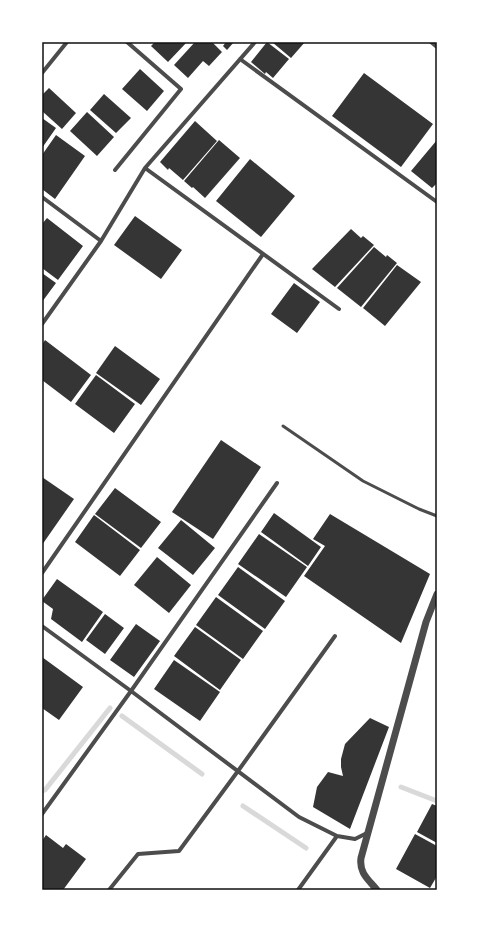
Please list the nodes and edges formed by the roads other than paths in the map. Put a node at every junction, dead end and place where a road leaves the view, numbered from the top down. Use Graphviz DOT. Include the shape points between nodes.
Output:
graph roads {
  1 [pos="67,42"];
  2 [pos="127,42"];
  3 [pos="255,42"];
  4 [pos="431,42"];
  5 [pos="437,47"];
  6 [pos="240,59"];
  7 [pos="42,73"];
  8 [pos="145,168"];
  9 [pos="115,170"];
  10 [pos="42,197"];
  11 [pos="437,202"];
  12 [pos="101,241"];
  13 [pos="263,254"];
  14 [pos="339,309"];
  15 [pos="42,324"];
  16 [pos="283,426"];
  17 [pos="277,483"];
  18 [pos="437,516"];
  19 [pos="42,573"];
  20 [pos="437,594"];
  21 [pos="42,626"];
  22 [pos="335,636"];
  23 [pos="131,691"];
  24 [pos="238,772"];
  25 [pos="42,814"];
  26 [pos="367,833"];
  27 [pos="338,836"];
  28 [pos="109,890"];
  29 [pos="298,890"];
  30 [pos="377,890"];
  1 -- 7 [label="street"];
  2 -- 9 [label="street" via="181,89"];
  3 -- 6 [label="street"];
  4 -- 5 [label="street"];
  6 -- 8 [label="street"];
  6 -- 11 [label="street"];
  8 -- 12 [label="street"];
  8 -- 13 [label="street"];
  10 -- 12 [label="street"];
  12 -- 15 [label="street"];
  13 -- 14 [label="street"];
  13 -- 19 [label="street"];
  16 -- 18 [label="lane" via="363,481"];
  17 -- 23 [label="street"];
  20 -- 26 [label="street" via="426,622"];
  21 -- 23 [label="street"];
  22 -- 24 [label="street"];
  23 -- 24 [label="street"];
  23 -- 25 [label="street"];
  24 -- 27 [label="street" via="299,817"];
  24 -- 28 [label="street" via="180,851 138,854"];
  26 -- 27 [label="street" via="355,839"];
  26 -- 30 [label="street" via="360,864 362,873"];
  27 -- 29 [label="street"];
}
